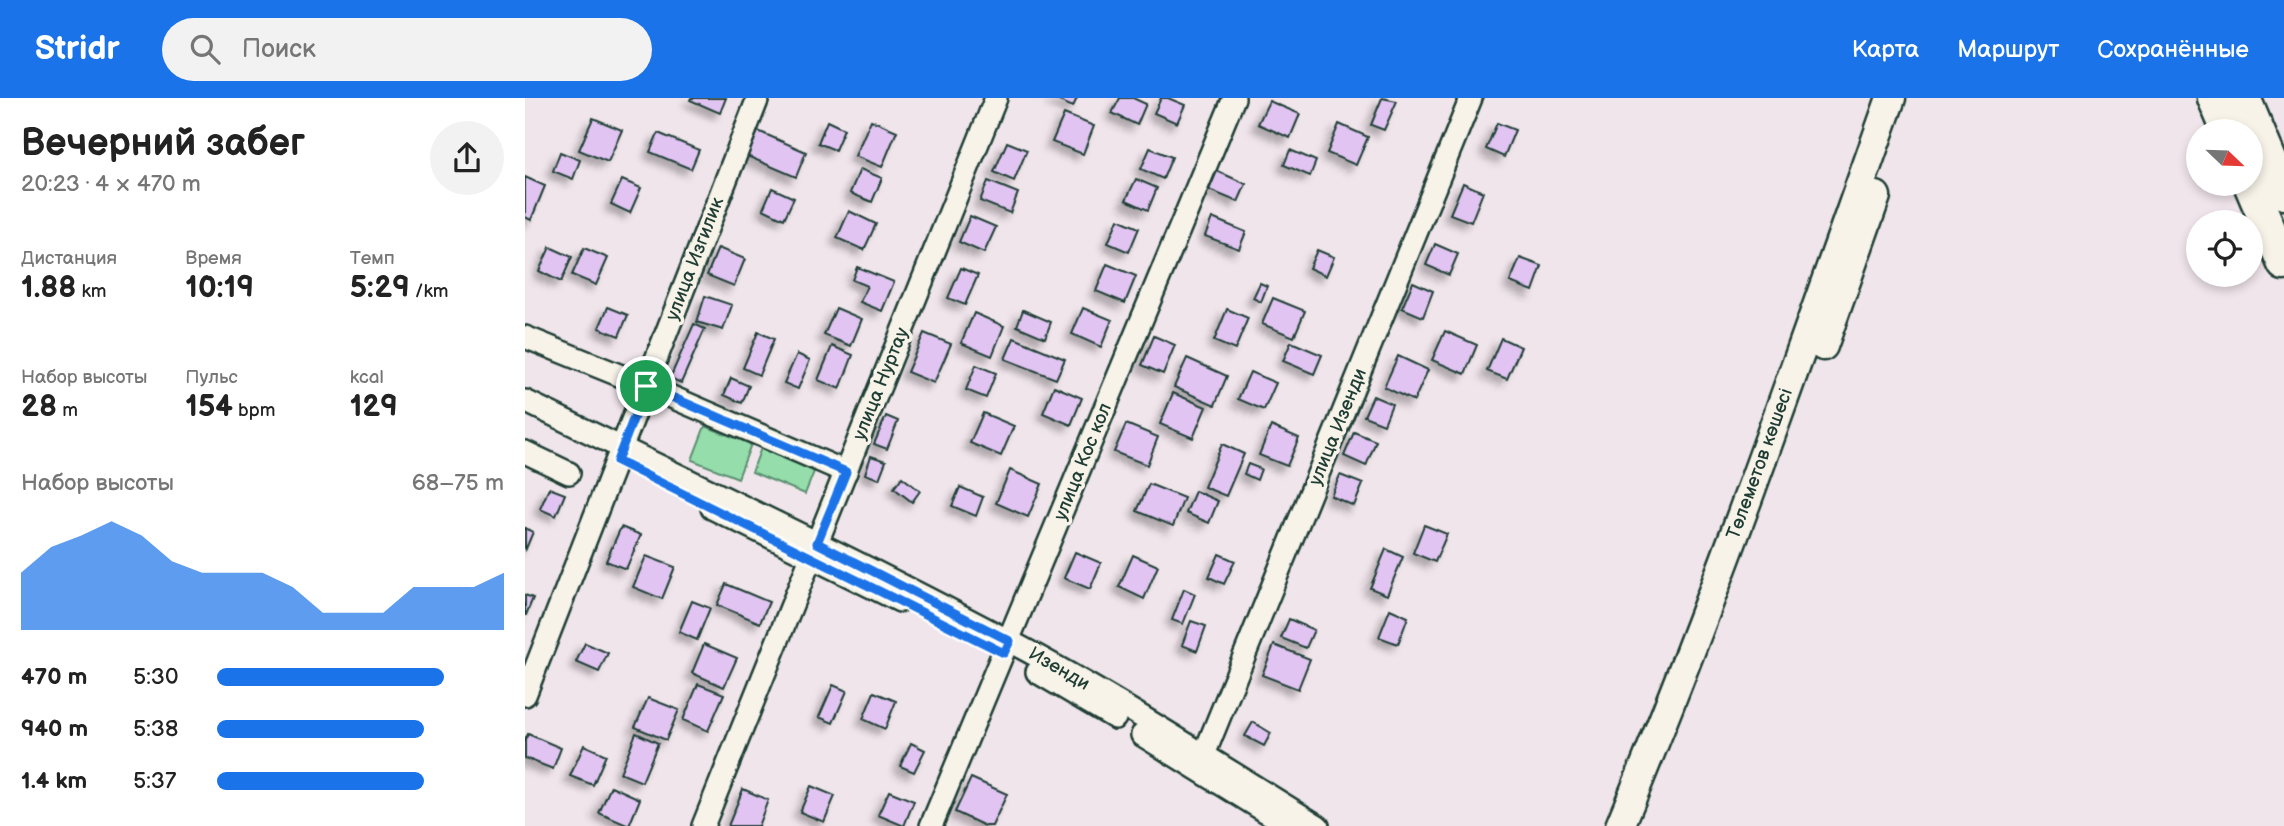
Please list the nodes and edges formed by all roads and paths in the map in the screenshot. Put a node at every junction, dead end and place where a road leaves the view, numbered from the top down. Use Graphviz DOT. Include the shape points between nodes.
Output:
graph roads {
  1 [pos="758,98"];
  2 [pos="996,98"];
  3 [pos="1234,98"];
  4 [pos="1471,98"];
  5 [pos="1891,98"];
  6 [pos="1910,98"];
  7 [pos="2214,98"];
  8 [pos="2244,98"];
  9 [pos="2223,119"];
  10 [pos="2284,193"];
  11 [pos="2255,196"];
  12 [pos="2284,264"];
  13 [pos="525,337"];
  14 [pos="646,386"];
  15 [pos="525,401"];
  16 [pos="525,416"];
  17 [pos="525,452"];
  18 [pos="619,455"];
  19 [pos="846,472"];
  20 [pos="569,473"];
  21 [pos="815,550"];
  22 [pos="1007,647"];
  23 [pos="525,695"];
  24 [pos="1201,762"];
  25 [pos="703,826"];
  26 [pos="931,826"];
  27 [pos="1289,826"];
  28 [pos="1318,826"];
  29 [pos="1620,826"];
  30 [pos="1640,826"];
  1 -- 14 [label="street, улица Изгилик"];
  2 -- 19 [label="street, улица Нуртау"];
  3 -- 22 [label="street, улица Кос кол"];
  4 -- 24 [label="street, улица Изенди"];
  5 -- 29 [label="main road, Төлеметов көшесі" via="1726,556"];
  6 -- 30 [label="main road, Төлеметов көшесі" via="1694,694"];
  7 -- 9 [label="highway"];
  8 -- 10 [label="highway"];
  11 -- 12 [label="highway"];
  13 -- 14 [label="street"];
  14 -- 18 [label="street, улица Изгилик"];
  14 -- 19 [label="street"];
  15 -- 18 [label="street, Изенди"];
  16 -- 18 [label="street, Изенди"];
  17 -- 20 [label="street"];
  18 -- 21 [label="street, Изенди"];
  18 -- 23 [label="street, улица Изгилик"];
  19 -- 21 [label="street, улица Нуртау"];
  21 -- 22 [label="street, Изенди"];
  21 -- 25 [label="street, улица Нуртау"];
  22 -- 24 [label="street, Изенди" via="1082,681"];
  22 -- 26 [label="street, улица Кос кол"];
  24 -- 27 [label="street, Изенди"];
  24 -- 28 [label="street, Изенди"];
}
